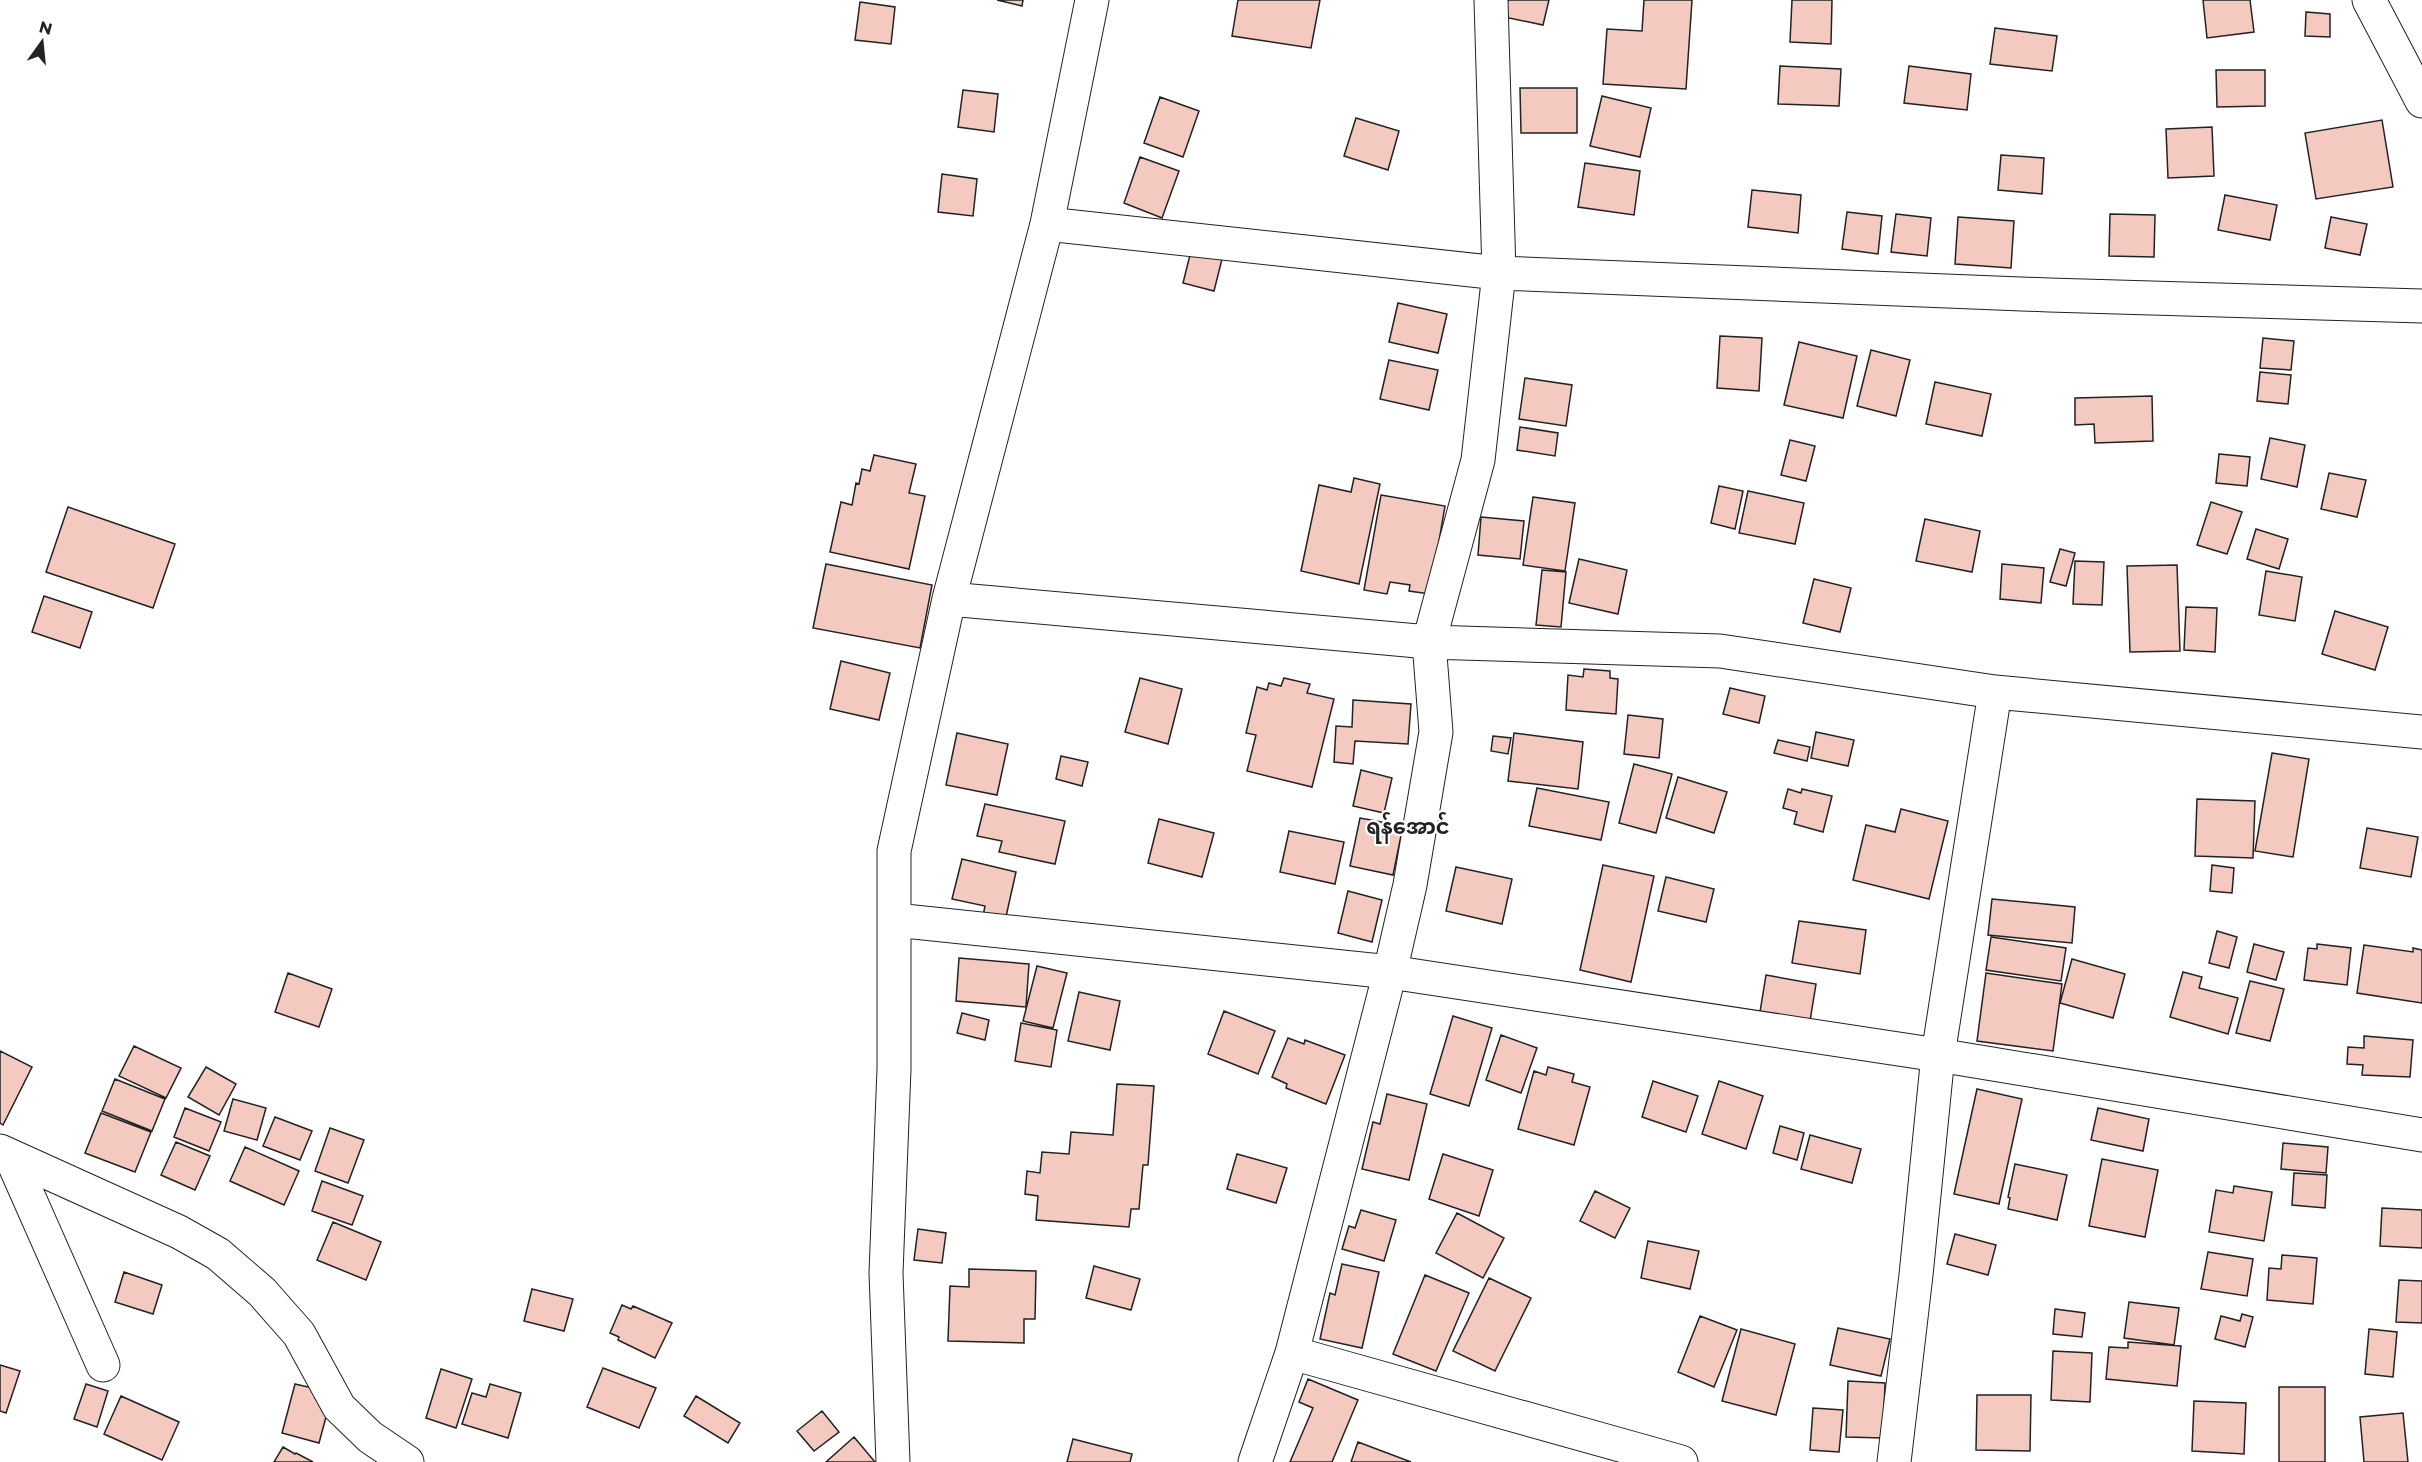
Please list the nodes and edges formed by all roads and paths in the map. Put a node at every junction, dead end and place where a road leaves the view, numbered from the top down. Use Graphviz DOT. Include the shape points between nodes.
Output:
graph roads {
  1 [pos="1092,0"];
  2 [pos="1491,0"];
  3 [pos="2368,0"];
  4 [pos="2422,101"];
  5 [pos="1047,224"];
  6 [pos="1499,273"];
  7 [pos="2422,306"];
  8 [pos="949,599"];
  9 [pos="1429,642"];
  10 [pos="1995,692"];
  11 [pos="2422,732"];
  12 [pos="895,920"];
  13 [pos="1390,972"];
  14 [pos="1938,1055"];
  15 [pos="2422,1135"];
  16 [pos="6,1154"];
  17 [pos="1292,1353"];
  18 [pos="103,1365"];
  19 [pos="367,1450"];
  20 [pos="407,1462"];
  21 [pos="893,1462"];
  22 [pos="1255,1462"];
  23 [pos="1681,1462"];
  24 [pos="1894,1462"];
  1 -- 5 [label="street"];
  2 -- 6 [label="street"];
  3 -- 4 [label="street"];
  5 -- 6 [label="street"];
  5 -- 8 [label="street"];
  6 -- 7 [label="street"];
  6 -- 9 [label="street" via="1478,459"];
  8 -- 9 [label="street"];
  8 -- 12 [label="street" via="894,851"];
  9 -- 10 [label="street" via="1720,651"];
  9 -- 13 [label="street" via="1436,732 1410,885"];
  10 -- 11 [label="street"];
  10 -- 14 [label="street"];
  12 -- 13 [label="street"];
  12 -- 21 [label="street" via="886,1273"];
  13 -- 14 [label="street"];
  13 -- 17 [label="street"];
  14 -- 15 [label="street"];
  14 -- 24 [label="street"];
  16 -- 18 [label="street"];
  16 -- 19 [label="street" via="179,1232 218,1254 262,1292 299,1334"];
  17 -- 22 [label="street"];
  17 -- 23 [label="street"];
  19 -- 20 [label="street"];
}
